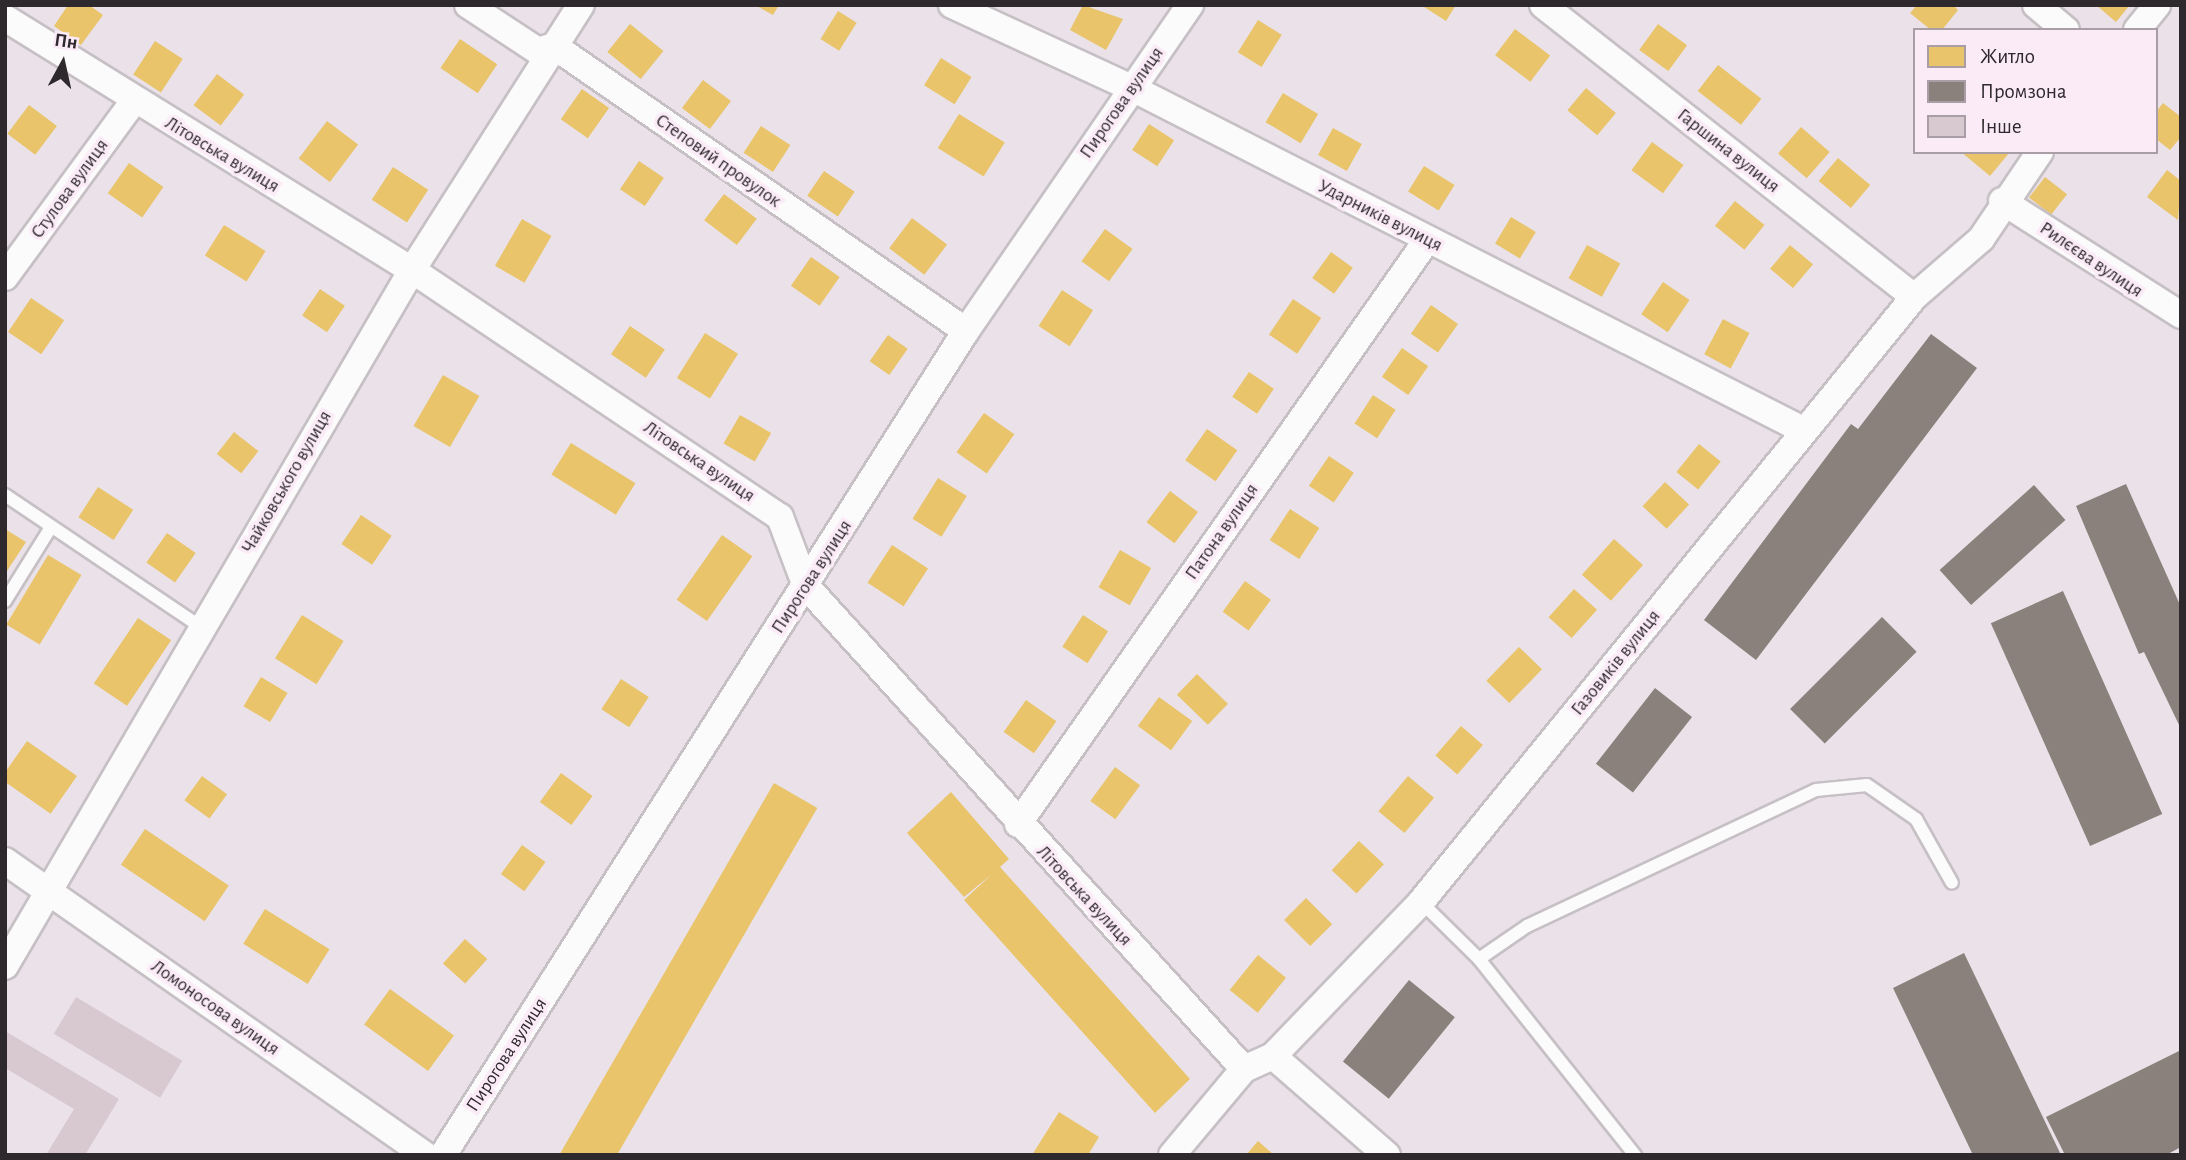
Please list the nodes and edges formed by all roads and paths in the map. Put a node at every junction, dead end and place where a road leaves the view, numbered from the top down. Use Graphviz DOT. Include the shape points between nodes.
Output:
graph roads {
  1 [pos="468,5"];
  2 [pos="581,5"];
  3 [pos="952,5"];
  4 [pos="1189,5"];
  5 [pos="1543,5"];
  6 [pos="2036,5"];
  7 [pos="2157,5"];
  8 [pos="5,18"];
  9 [pos="2064,28"];
  10 [pos="2139,28"];
  11 [pos="554,46"];
  12 [pos="1132,88"];
  13 [pos="134,102"];
  14 [pos="2038,154"];
  15 [pos="2002,201"];
  16 [pos="1427,240"];
  17 [pos="412,270"];
  18 [pos="5,277"];
  19 [pos="1913,297"];
  20 [pos="2181,315"];
  21 [pos="966,331"];
  22 [pos="1805,431"];
  23 [pos="5,495"];
  24 [pos="51,527"];
  25 [pos="806,586"];
  26 [pos="5,601"];
  27 [pos="202,628"];
  28 [pos="1018,824"];
  29 [pos="5,861"];
  30 [pos="1952,883"];
  31 [pos="51,892"];
  32 [pos="1421,902"];
  33 [pos="1479,959"];
  34 [pos="5,966"];
  35 [pos="1273,1056"];
  36 [pos="1244,1069"];
  37 [pos="425,1155"];
  38 [pos="443,1155"];
  39 [pos="1172,1155"];
  40 [pos="1387,1155"];
  41 [pos="1635,1155"];
  1 -- 11 [label="street, Степовий провулок" via="538,51"];
  2 -- 11 [label="street, Чайковського вулиця"];
  3 -- 12 [label="street, Ударників вулиця"];
  4 -- 12 [label="street, Пирогова вулиця"];
  5 -- 19 [label="street, Гаршина вулиця"];
  6 -- 9 [label="street"];
  7 -- 10 [label="street"];
  8 -- 13 [label="street, Літовська вулиця"];
  11 -- 17 [label="street, Чайковського вулиця"];
  11 -- 21 [label="street, Степовий провулок"];
  12 -- 16 [label="street, Ударників вулиця"];
  12 -- 21 [label="street, Пирогова вулиця"];
  13 -- 17 [label="street, Літовська вулиця"];
  13 -- 18 [label="street, Стулова вулиця"];
  14 -- 15 [label="street, Газовиків вулиця"];
  15 -- 19 [label="street, Газовиків вулиця" via="1981,239"];
  15 -- 20 [label="street, Рилєєва вулиця"];
  16 -- 22 [label="street, Ударників вулиця"];
  16 -- 28 [label="street, Патона вулиця"];
  17 -- 25 [label="street, Літовська вулиця" via="780,517"];
  17 -- 27 [label="street, Чайковського вулиця"];
  19 -- 22 [label="street, Газовиків вулиця"];
  21 -- 25 [label="street, Пирогова вулиця"];
  22 -- 32 [label="street, Газовиків вулиця"];
  23 -- 24 [label="lane"];
  24 -- 26 [label="lane"];
  24 -- 27 [label="lane"];
  25 -- 28 [label="street, Літовська вулиця"];
  25 -- 38 [label="street, Пирогова вулиця"];
  27 -- 31 [label="street, Чайковського вулиця"];
  28 -- 36 [label="street, Літовська вулиця"];
  29 -- 31 [label="street, Ломоносова вулиця"];
  30 -- 33 [label="lane" via="1916,819 1867,785 1816,790 1527,926"];
  31 -- 34 [label="street, Чайковського вулиця"];
  31 -- 37 [label="street, Ломоносова вулиця"];
  32 -- 33 [label="lane"];
  32 -- 35 [label="street, Газовиків вулиця"];
  33 -- 41 [label="lane"];
  35 -- 36 [label="street, Газовиків вулиця"];
  35 -- 40 [label="street"];
  36 -- 39 [label="street, Газовиків вулиця"];
}
